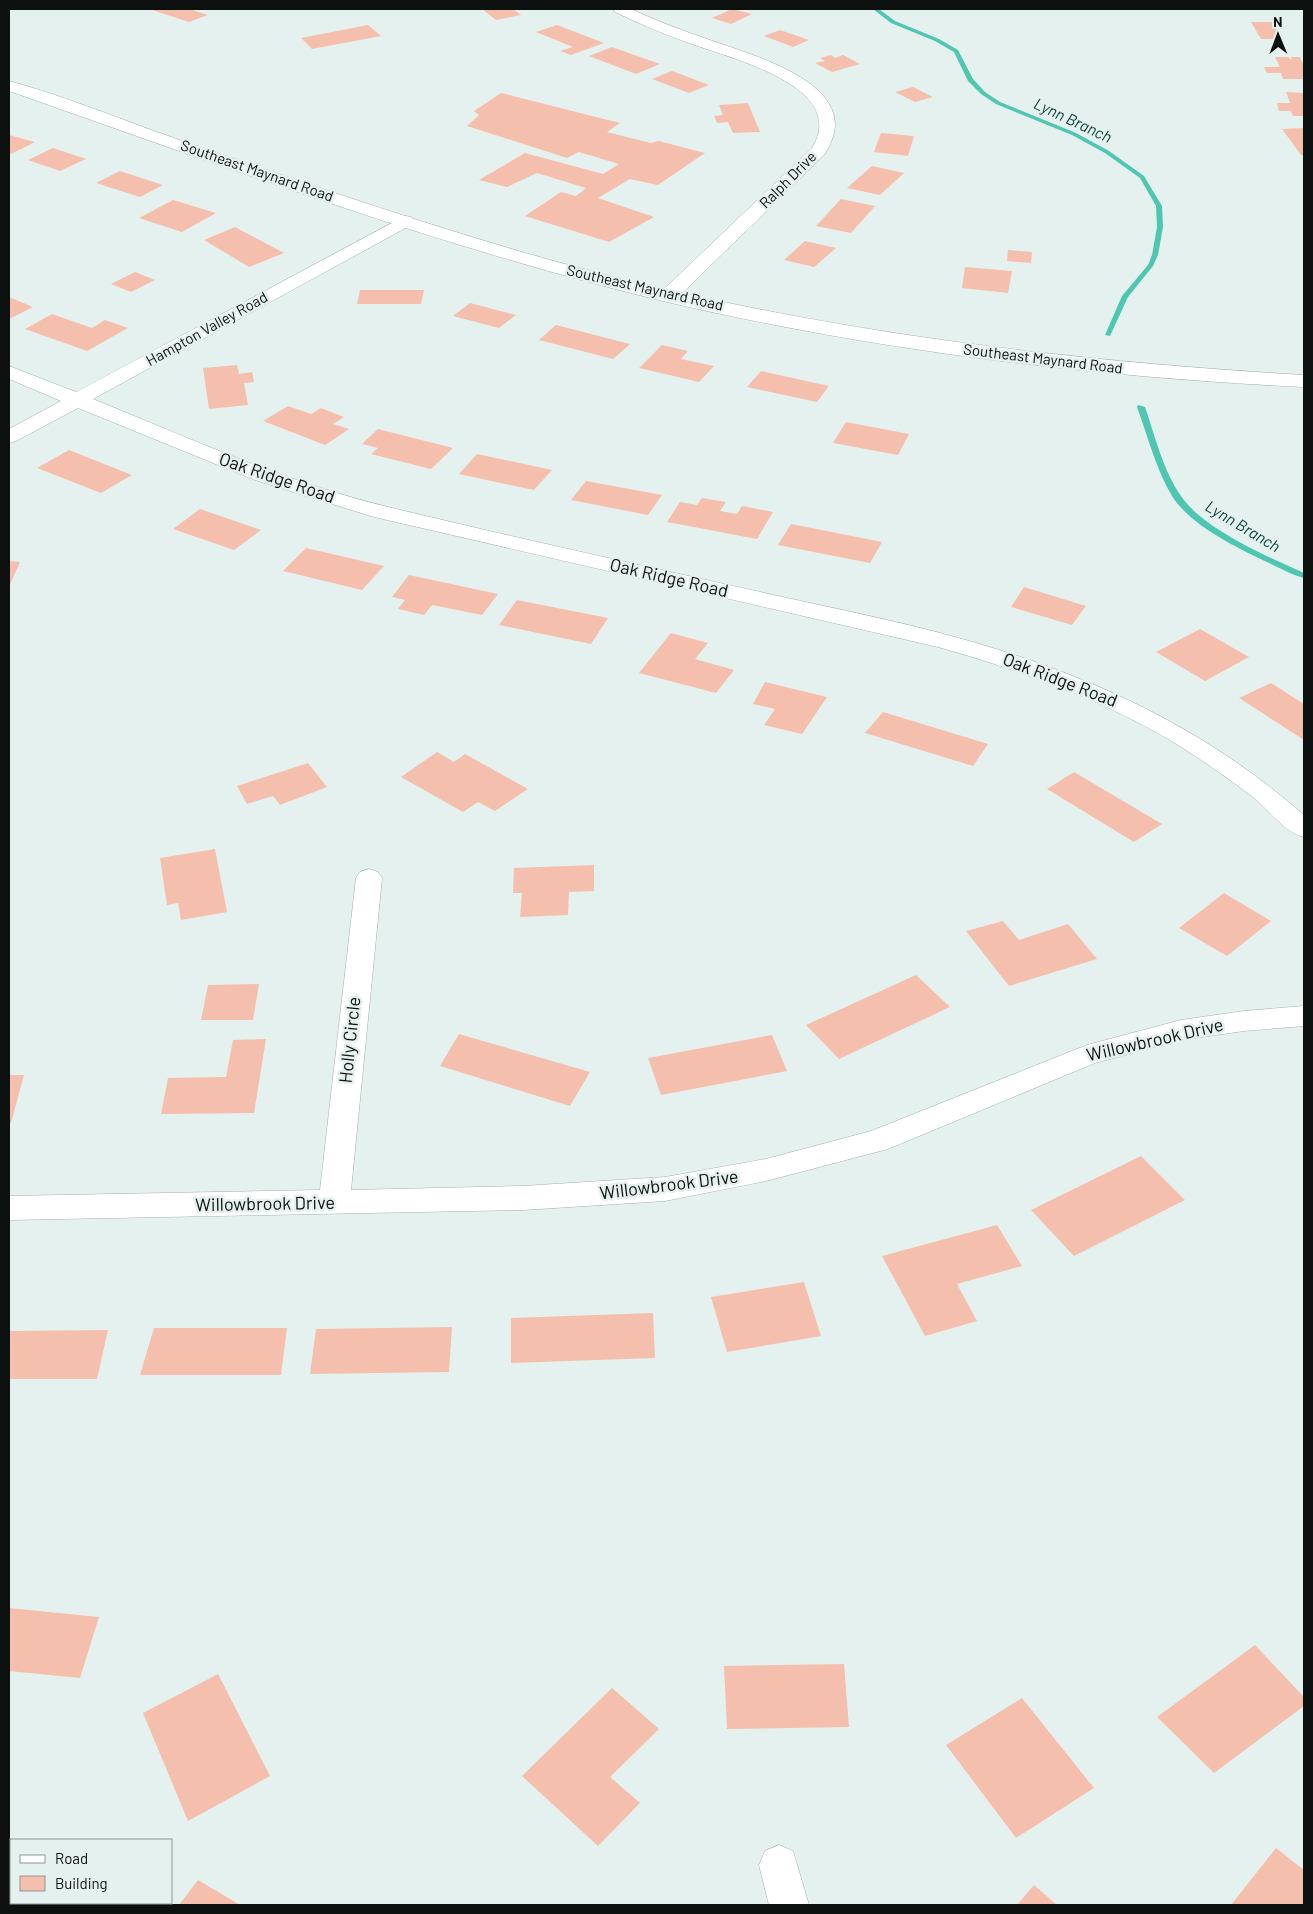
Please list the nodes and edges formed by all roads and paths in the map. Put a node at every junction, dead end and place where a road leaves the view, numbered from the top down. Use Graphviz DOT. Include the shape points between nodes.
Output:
graph roads {
  1 [pos="620,9"];
  2 [pos="9,86"];
  3 [pos="405,221"];
  4 [pos="668,296"];
  5 [pos="9,372"];
  6 [pos="1304,382"];
  7 [pos="77,400"];
  8 [pos="9,437"];
  9 [pos="1304,829"];
  10 [pos="369,878"];
  11 [pos="1304,1016"];
  12 [pos="334,1203"];
  13 [pos="9,1208"];
  14 [pos="780,1865"];
  15 [pos="789,1905"];
  1 -- 4 [label="street, Ralph Drive" via="793,79 817,99 828,126 828,133 818,151"];
  2 -- 3 [label="street, Southeast Maynard Road"];
  3 -- 4 [label="street, Southeast Maynard Road" via="503,253"];
  3 -- 7 [label="street, Hampton Valley Road"];
  4 -- 6 [label="street, Southeast Maynard Road" via="859,334 973,352 1117,369"];
  5 -- 7 [label="street, Oak Ridge Road"];
  7 -- 8 [label="street, Hampton Valley Road"];
  7 -- 9 [label="street, Oak Ridge Road" via="230,463 321,495 936,639 1076,683 1185,736 1262,791"];
  10 -- 12 [label="street, Holly Circle"];
  11 -- 12 [label="street, Willowbrook Drive" via="1181,1030 1086,1055 877,1141 732,1178 599,1195"];
  12 -- 13 [label="street, Willowbrook Drive"];
  14 -- 15 [label="street"];
}
